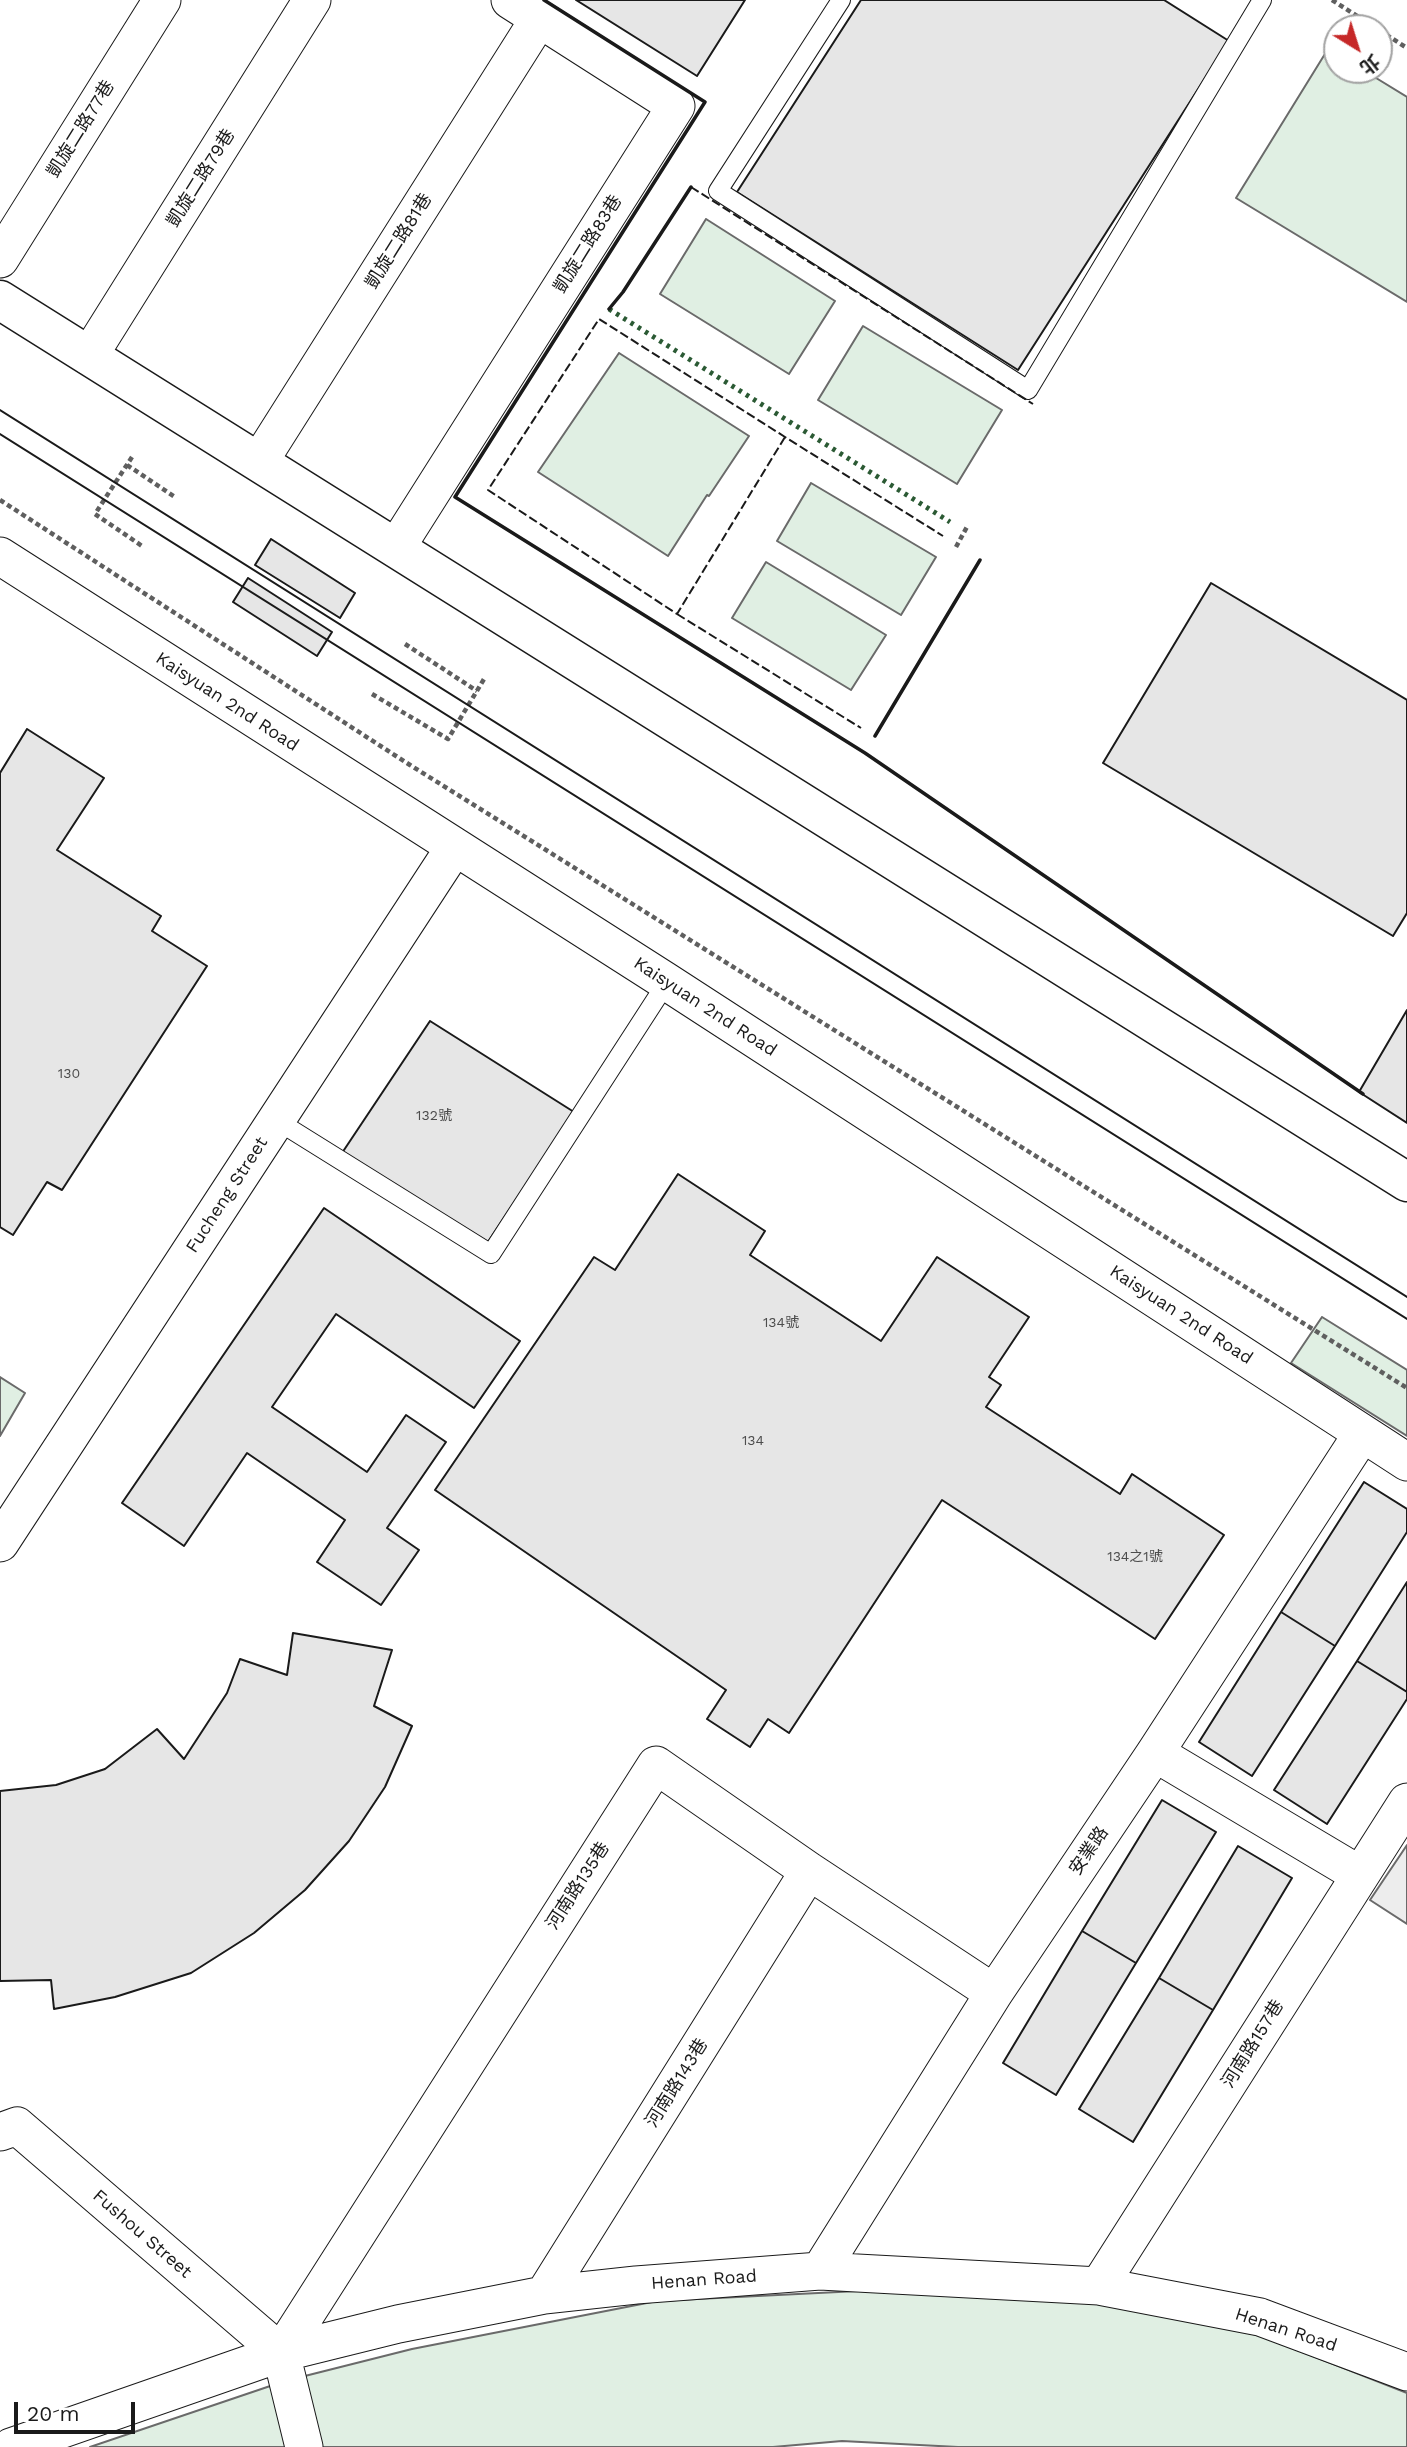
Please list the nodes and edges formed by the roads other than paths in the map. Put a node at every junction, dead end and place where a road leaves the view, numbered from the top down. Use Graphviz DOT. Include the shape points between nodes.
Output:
graph roads {
  1 [pos="162,0"];
  2 [pos="312,0"];
  3 [pos="841,0"];
  4 [pos="1262,0"];
  5 [pos="524,9"];
  6 [pos="0,259"];
  7 [pos="0,300"];
  8 [pos="89,356"];
  9 [pos="259,462"];
  10 [pos="396,548"];
  11 [pos="0,556"];
  12 [pos="454,848"];
  13 [pos="667,982"];
  14 [pos="276,1120"];
  15 [pos="1407,1182"];
  16 [pos="1362,1434"];
  17 [pos="1407,1462"];
  18 [pos="0,1544"];
  19 [pos="1155,1753"];
  20 [pos="1407,1802"];
  21 [pos="809,1871"];
  22 [pos="1360,1875"];
  23 [pos="994,1993"];
  24 [pos="6,2124"];
  25 [pos="820,2271"];
  26 [pos="1099,2286"];
  27 [pos="544,2295"];
  28 [pos="281,2353"];
  29 [pos="1407,2372"];
  30 [pos="11,2447"];
  31 [pos="304,2447"];
  1 -- 6 [label="street, 凱旋二路77巷"];
  2 -- 8 [label="street, 凱旋二路79巷"];
  3 -- 4 [label="lane" via="718,191 1028,390"];
  5 -- 9 [label="street, 凱旋二路81巷"];
  5 -- 10 [label="street, 凱旋二路83巷" via="676,106"];
  7 -- 8 [label="street"];
  8 -- 9 [label="street"];
  9 -- 10 [label="street"];
  10 -- 15 [label="street"];
  11 -- 12 [label="street, Kaisyuan 2nd Road"];
  12 -- 13 [label="street, Kaisyuan 2nd Road"];
  12 -- 14 [label="street, Fucheng Street"];
  13 -- 14 [label="lane" via="491,1254"];
  13 -- 16 [label="street, Kaisyuan 2nd Road"];
  14 -- 18 [label="street, Fucheng Street"];
  16 -- 17 [label="street, Kaisyuan 2nd Road"];
  16 -- 19 [label="street, 安業路"];
  19 -- 22 [label="street"];
  19 -- 23 [label="street, 安業路"];
  20 -- 22 [label="street, 河南路157巷"];
  21 -- 23 [label="street, 河南路135巷"];
  21 -- 27 [label="street, 河南路143巷"];
  21 -- 28 [label="street, 河南路135巷" via="656,1765"];
  22 -- 26 [label="street, 河南路157巷"];
  23 -- 25 [label="street, 安業路"];
  24 -- 28 [label="street, Fushou Street"];
  25 -- 26 [label="street, Henan Road"];
  25 -- 27 [label="street, Henan Road"];
  26 -- 29 [label="street, Henan Road" via="1259,2318"];
  27 -- 28 [label="street, Henan Road"];
  28 -- 30 [label="street, Henan Road"];
  28 -- 31 [label="street"];
}
